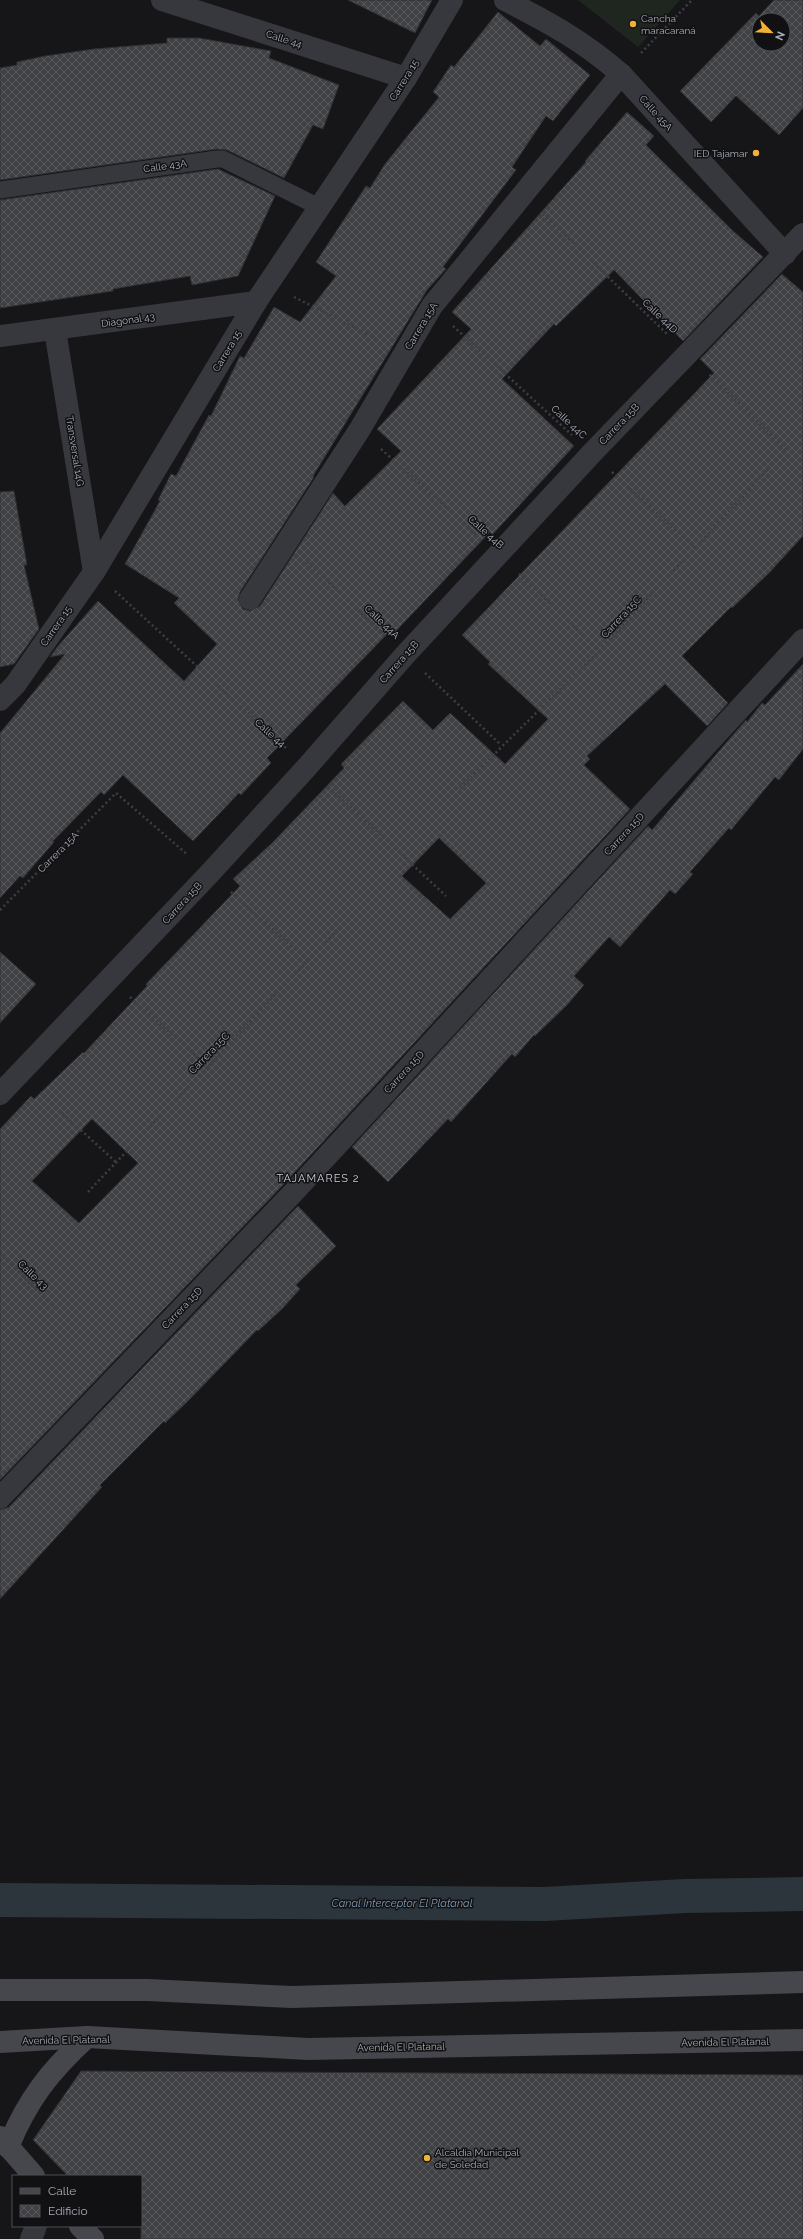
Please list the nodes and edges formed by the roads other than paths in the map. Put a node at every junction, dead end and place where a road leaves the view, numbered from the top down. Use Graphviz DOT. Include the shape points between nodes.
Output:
graph roads {
  1 [pos="162,0"];
  2 [pos="452,0"];
  3 [pos="505,0"];
  4 [pos="621,74"];
  5 [pos="406,78"];
  6 [pos="0,190"];
  7 [pos="321,208"];
  8 [pos="803,234"];
  9 [pos="784,254"];
  10 [pos="256,302"];
  11 [pos="55,330"];
  12 [pos="0,336"];
  13 [pos="94,572"];
  14 [pos="250,599"];
  15 [pos="803,640"];
  16 [pos="0,700"];
  17 [pos="0,1094"];
  18 [pos="0,1498"];
  19 [pos="803,1982"];
  20 [pos="0,1990"];
  21 [pos="87,2037"];
  22 [pos="803,2040"];
  23 [pos="0,2042"];
  24 [pos="4,2142"];
  25 [pos="33,2175"];
  26 [pos="36,2227"];
  27 [pos="81,2227"];
  28 [pos="31,2239"];
  29 [pos="92,2239"];
  1 -- 5 [label="street, Calle 44"];
  2 -- 5 [label="street, Carrera 15"];
  3 -- 4 [label="street, Calle 45A" via="567,33 595,51"];
  4 -- 9 [label="street, Calle 45A"];
  4 -- 14 [label="street, Carrera 15A" via="432,306 360,429"];
  5 -- 7 [label="street, Carrera 15"];
  6 -- 7 [label="lane, Calle 43A" via="223,159"];
  7 -- 10 [label="street, Carrera 15"];
  8 -- 9 [label="street, Carrera 15B"];
  9 -- 17 [label="street, Carrera 15B" via="592,453 405,655 307,767 111,979"];
  10 -- 11 [label="street, Diagonal 43"];
  10 -- 13 [label="street, Carrera 15"];
  11 -- 12 [label="street, Diagonal 43"];
  11 -- 13 [label="street, Transversal 14G"];
  13 -- 16 [label="street, Carrera 15" via="15,685"];
  15 -- 18 [label="street, Carrera 15D" via="292,1194"];
  19 -- 20 [label="main road" via="292,1997 148,1990"];
  21 -- 22 [label="main road, Avenida El Platanal" via="308,2049"];
  21 -- 23 [label="main road, Avenida El Platanal"];
  21 -- 24 [label="main road" via="61,2060 39,2087"];
  24 -- 25 [label="main road"];
  26 -- 28 [label="street"];
  27 -- 29 [label="main road"];
}
